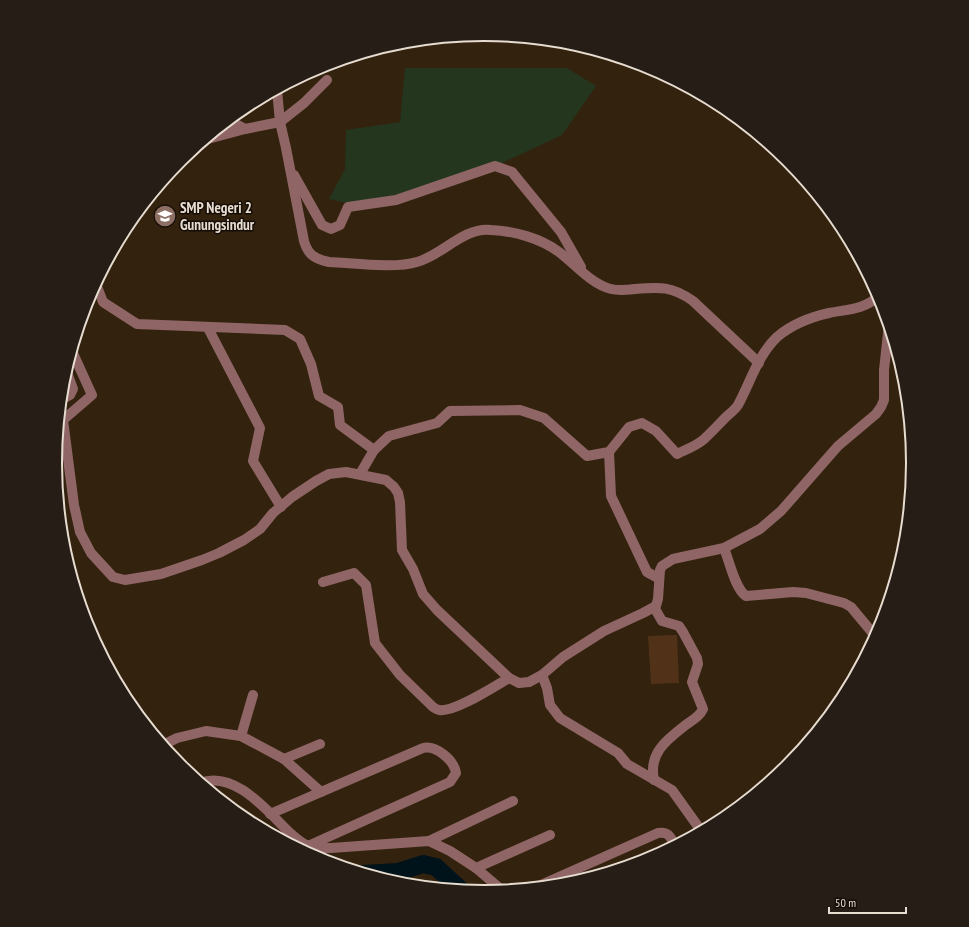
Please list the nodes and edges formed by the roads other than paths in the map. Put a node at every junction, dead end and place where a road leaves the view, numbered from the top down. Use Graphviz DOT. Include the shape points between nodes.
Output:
graph roads {
  1 [pos="327,80"];
  2 [pos="278,96"];
  3 [pos="280,122"];
  4 [pos="233,124"];
  5 [pos="245,129"];
  6 [pos="217,136"];
  7 [pos="289,167"];
  8 [pos="582,271"];
  9 [pos="99,292"];
  10 [pos="874,300"];
  11 [pos="208,328"];
  12 [pos="888,337"];
  13 [pos="75,358"];
  14 [pos="759,363"];
  15 [pos="70,380"];
  16 [pos="68,396"];
  17 [pos="65,418"];
  18 [pos="64,427"];
  19 [pos="374,450"];
  20 [pos="609,452"];
  21 [pos="360,474"];
  22 [pos="281,507"];
  23 [pos="724,548"];
  24 [pos="658,578"];
  25 [pos="324,582"];
  26 [pos="654,607"];
  27 [pos="872,632"];
  28 [pos="542,675"];
  29 [pos="509,678"];
  30 [pos="253,695"];
  31 [pos="241,736"];
  32 [pos="168,743"];
  33 [pos="320,744"];
  34 [pos="284,759"];
  35 [pos="654,780"];
  36 [pos="206,781"];
  37 [pos="320,792"];
  38 [pos="513,801"];
  39 [pos="270,814"];
  40 [pos="699,827"];
  41 [pos="550,835"];
  42 [pos="429,841"];
  43 [pos="672,841"];
  44 [pos="308,846"];
  45 [pos="476,868"];
  46 [pos="551,880"];
  47 [pos="497,886"];
  1 -- 3 [label="street"];
  2 -- 3 [label="street"];
  3 -- 5 [label="street"];
  3 -- 7 [label="street"];
  4 -- 5 [label="street"];
  5 -- 6 [label="street"];
  7 -- 8 [label="street" via="305,246 319,260 410,264 427,258 474,231 491,230 535,239 558,252"];
  7 -- 8 [label="street" via="322,225 331,230 340,225 348,207 396,200 495,166 512,172 561,232"];
  8 -- 14 [label="street" via="611,289 667,288 685,296"];
  9 -- 11 [label="street" via="103,302 137,324"];
  10 -- 14 [label="street" via="854,310 826,313 798,323 776,338"];
  11 -- 19 [label="street" via="285,330 300,339 311,364 319,396 338,407 340,425"];
  11 -- 22 [label="street" via="260,428 253,461"];
  12 -- 23 [label="street" via="884,400 878,411 838,446 781,511 760,529"];
  13 -- 17 [label="street" via="92,395"];
  14 -- 20 [label="street" via="737,407 702,440 676,454 656,431 642,423 629,427"];
  15 -- 16 [label="street" via="73,390"];
  18 -- 22 [label="street" via="80,532 90,553 113,577 125,580 150,576 202,560 244,540 260,529"];
  19 -- 20 [label="street" via="389,436 437,423 450,411 520,410 544,418 587,456"];
  19 -- 21 [label="street"];
  20 -- 24 [label="street" via="611,496 647,572"];
  21 -- 22 [label="street" via="329,474 292,497"];
  21 -- 29 [label="street" via="386,480 398,493 402,550 423,594"];
  23 -- 24 [label="street" via="673,559 662,566"];
  23 -- 27 [label="street" via="734,577 746,596 793,592 844,603 851,607"];
  24 -- 26 [label="street" via="658,599"];
  25 -- 29 [label="street" via="354,573 366,585 375,643 400,675 433,707 442,710 454,708"];
  26 -- 28 [label="street" via="604,631 563,657"];
  26 -- 35 [label="street" via="662,621 679,626 697,658 698,664 692,682 703,709 658,751 653,765"];
  28 -- 29 [label="street" via="528,682 519,683"];
  28 -- 35 [label="street" via="550,705 560,718 618,753 628,764"];
  30 -- 31 [label="street"];
  31 -- 32 [label="street" via="206,731 177,738"];
  31 -- 34 [label="street"];
  33 -- 34 [label="street"];
  34 -- 37 [label="street"];
  35 -- 40 [label="street" via="672,790"];
  36 -- 39 [label="street" via="232,784 246,792"];
  37 -- 39 [label="street"];
  37 -- 44 [label="street" via="427,747 437,749 456,771 450,782"];
  38 -- 42 [label="street"];
  39 -- 44 [label="street"];
  41 -- 45 [label="street"];
  42 -- 44 [label="street" via="331,848"];
  42 -- 45 [label="street"];
  43 -- 46 [label="street" via="665,832 658,832"];
  45 -- 47 [label="street"];
}
